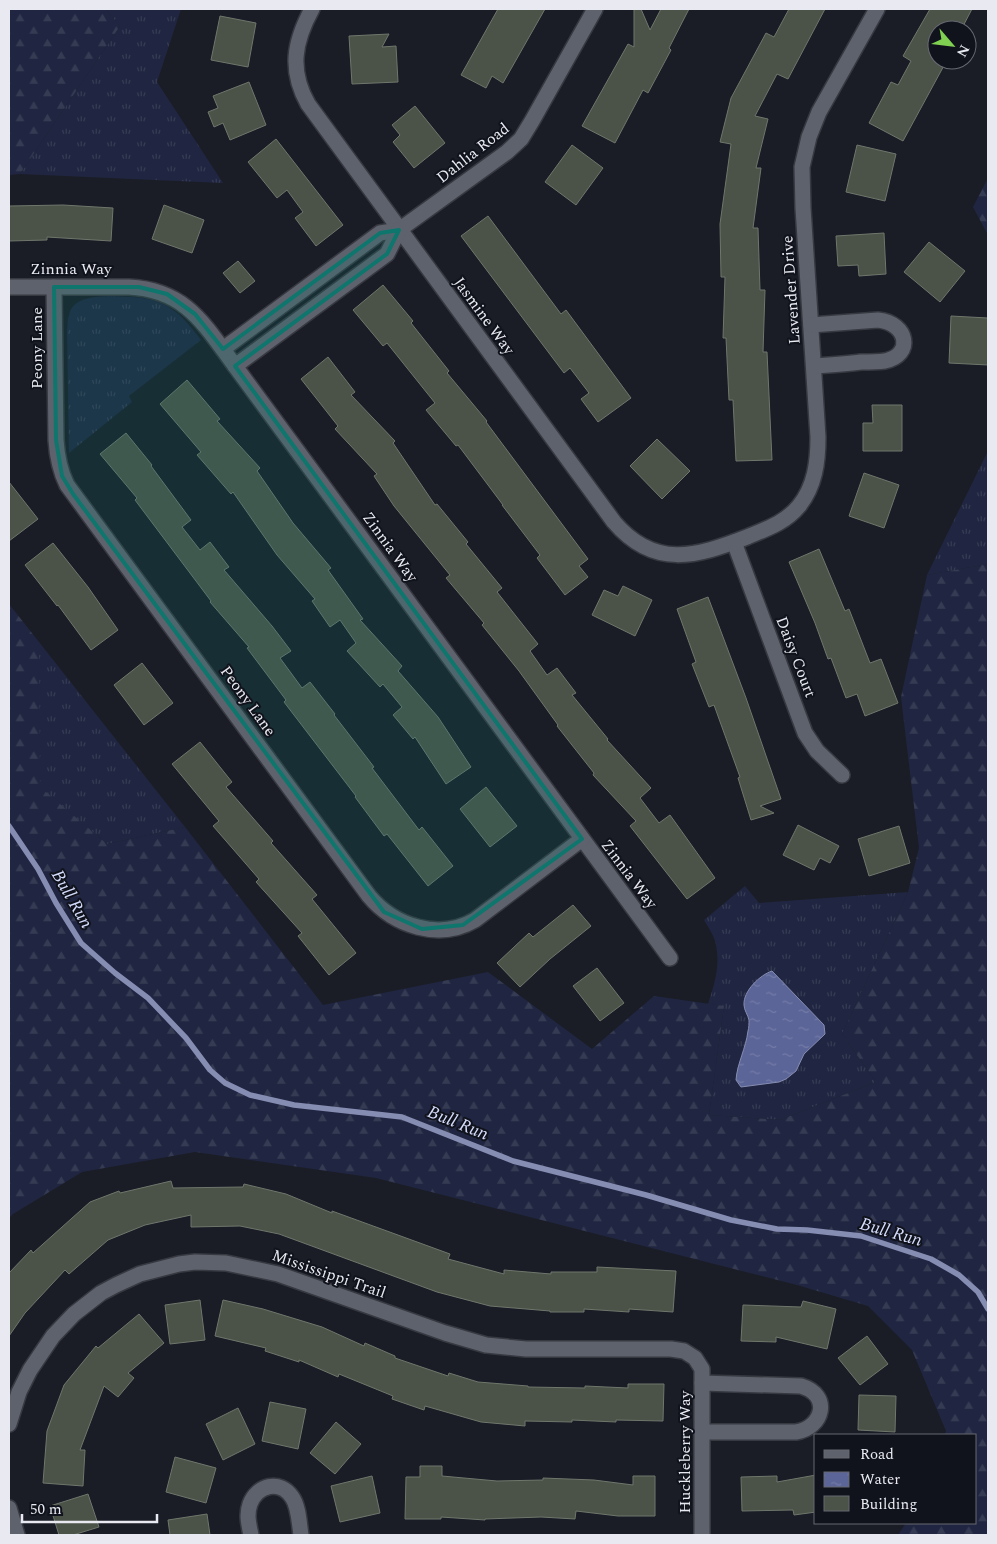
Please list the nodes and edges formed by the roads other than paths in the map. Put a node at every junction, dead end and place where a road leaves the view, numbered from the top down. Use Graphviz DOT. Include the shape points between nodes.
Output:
graph roads {
  1 [pos="312,9"];
  2 [pos="595,9"];
  3 [pos="877,9"];
  4 [pos="399,230"];
  5 [pos="9,287"];
  6 [pos="54,287"];
  7 [pos="811,324"];
  8 [pos="223,349"];
  9 [pos="236,366"];
  10 [pos="814,366"];
  11 [pos="734,542"];
  12 [pos="842,775"];
  13 [pos="582,839"];
  14 [pos="670,958"];
  15 [pos="702,1376"];
  16 [pos="9,1424"];
  17 [pos="702,1432"];
  18 [pos="9,1508"];
  19 [pos="17,1535"];
  20 [pos="251,1535"];
  21 [pos="301,1535"];
  22 [pos="702,1535"];
  1 -- 4 [label="street, Jasmine Way" via="297,47 295,70 302,92"];
  2 -- 4 [label="street, Dahlia Road" via="517,143"];
  3 -- 7 [label="street, Lavender Drive" via="819,112 804,156 803,208"];
  4 -- 8 [label="street, Dahlia Road" via="380,233"];
  4 -- 9 [label="street, Dahlia Road" via="387,254"];
  4 -- 11 [label="street, Jasmine Way" via="627,536 653,550 682,556"];
  5 -- 6 [label="street, Zinnia Way"];
  6 -- 8 [label="street, Zinnia Way" via="139,287 167,294 195,314"];
  6 -- 13 [label="street, Peony Lane" via="56,453 65,480 378,907 415,927 443,929 463,925 475,920"];
  7 -- 10 [label="street, Lavender Drive"];
  7 -- 10 [label="street" via="887,321 902,332 904,341 899,354 885,361"];
  8 -- 9 [label="street, Zinnia Way"];
  9 -- 13 [label="street, Zinnia Way"];
  10 -- 11 [label="street, Lavender Drive" via="818,454 816,472 809,489 799,506 778,524"];
  11 -- 12 [label="street, Daisy Court" via="805,733"];
  13 -- 14 [label="street, Zinnia Way"];
  15 -- 16 [label="street, Mississippi Trail" via="695,1358 684,1351 526,1349 486,1345 278,1274 226,1263 195,1262 140,1274 101,1293 74,1314 53,1336 30,1370 16,1398"];
  15 -- 17 [label="street, Huckleberry Way"];
  15 -- 17 [label="street" via="801,1386 817,1395 820,1411 812,1426 805,1431"];
  17 -- 22 [label="street, Huckleberry Way"];
  18 -- 19 [label="street"];
  20 -- 21 [label="street" via="247,1518 249,1505 254,1495 271,1485 281,1487 294,1498"];
}
